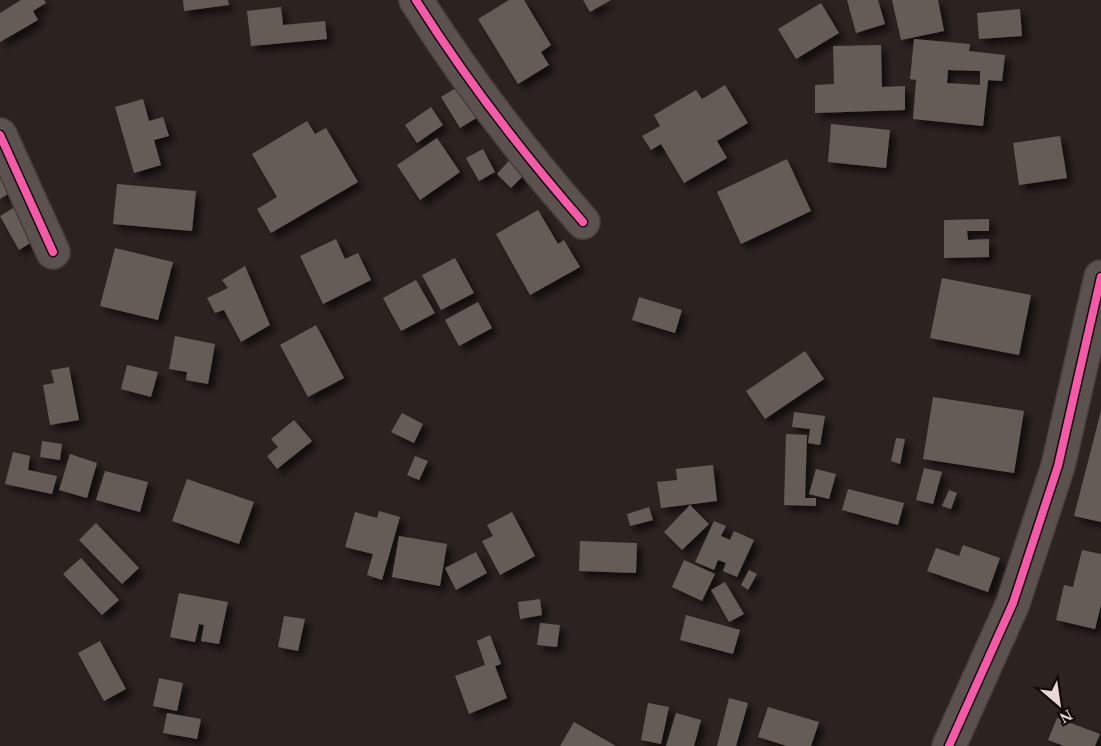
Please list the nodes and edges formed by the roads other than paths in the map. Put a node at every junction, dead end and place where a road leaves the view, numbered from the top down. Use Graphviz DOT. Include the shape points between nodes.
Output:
graph roads {
  1 [pos="416,0"];
  2 [pos="0,135"];
  3 [pos="583,222"];
  4 [pos="53,252"];
  5 [pos="1101,277"];
  6 [pos="950,746"];
  1 -- 3 [label="street" via="457,66 515,144"];
  2 -- 4 [label="street"];
  5 -- 6 [label="street" via="1058,466 1013,603"];
}
